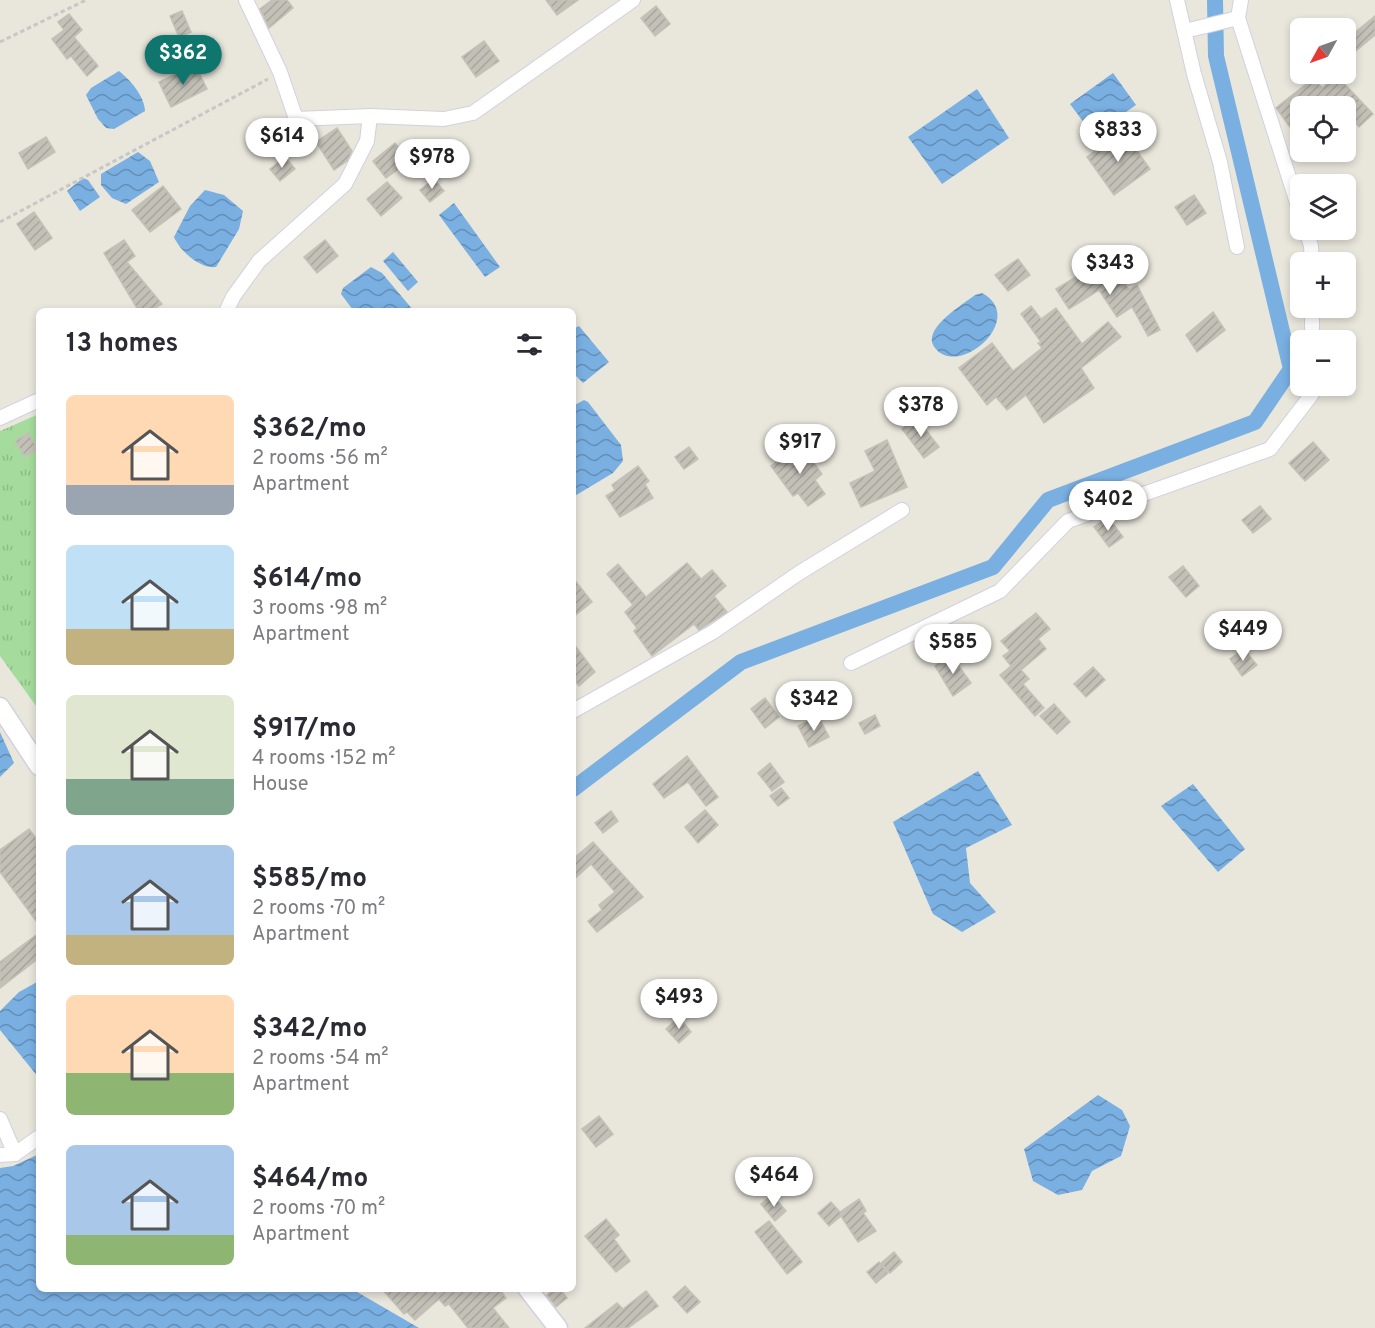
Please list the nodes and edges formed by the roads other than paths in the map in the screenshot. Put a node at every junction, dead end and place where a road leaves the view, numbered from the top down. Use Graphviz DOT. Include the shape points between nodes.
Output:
graph roads {
  1 [pos="246,0"];
  2 [pos="633,0"];
  3 [pos="1177,0"];
  4 [pos="1241,0"];
  5 [pos="1238,18"];
  6 [pos="1185,31"];
  7 [pos="370,116"];
  8 [pos="1290,181"];
  9 [pos="1237,247"];
  10 [pos="228,308"];
  11 [pos="1310,396"];
  12 [pos="36,401"];
  13 [pos="0,418"];
  14 [pos="902,510"];
  15 [pos="851,663"];
  16 [pos="0,707"];
  17 [pos="576,709"];
  18 [pos="36,761"];
  19 [pos="0,1119"];
  20 [pos="36,1139"];
  21 [pos="15,1154"];
  22 [pos="0,1155"];
  23 [pos="530,1292"];
  24 [pos="558,1328"];
  1 -- 7 [label="street" via="280,72 296,118"];
  2 -- 7 [label="street" via="473,113 444,119"];
  3 -- 6 [label="street"];
  4 -- 5 [label="street"];
  5 -- 6 [label="street"];
  5 -- 8 [label="street"];
  6 -- 9 [label="street" via="1220,162"];
  7 -- 10 [label="street" via="367,141 345,184 258,261"];
  11 -- 15 [label="street" via="1270,449 1068,521 1000,591"];
  12 -- 13 [label="street"];
  14 -- 17 [label="street" via="704,637"];
  16 -- 18 [label="street"];
  19 -- 21 [label="street"];
  20 -- 21 [label="street"];
  21 -- 22 [label="street"];
  23 -- 24 [label="street"];
}
